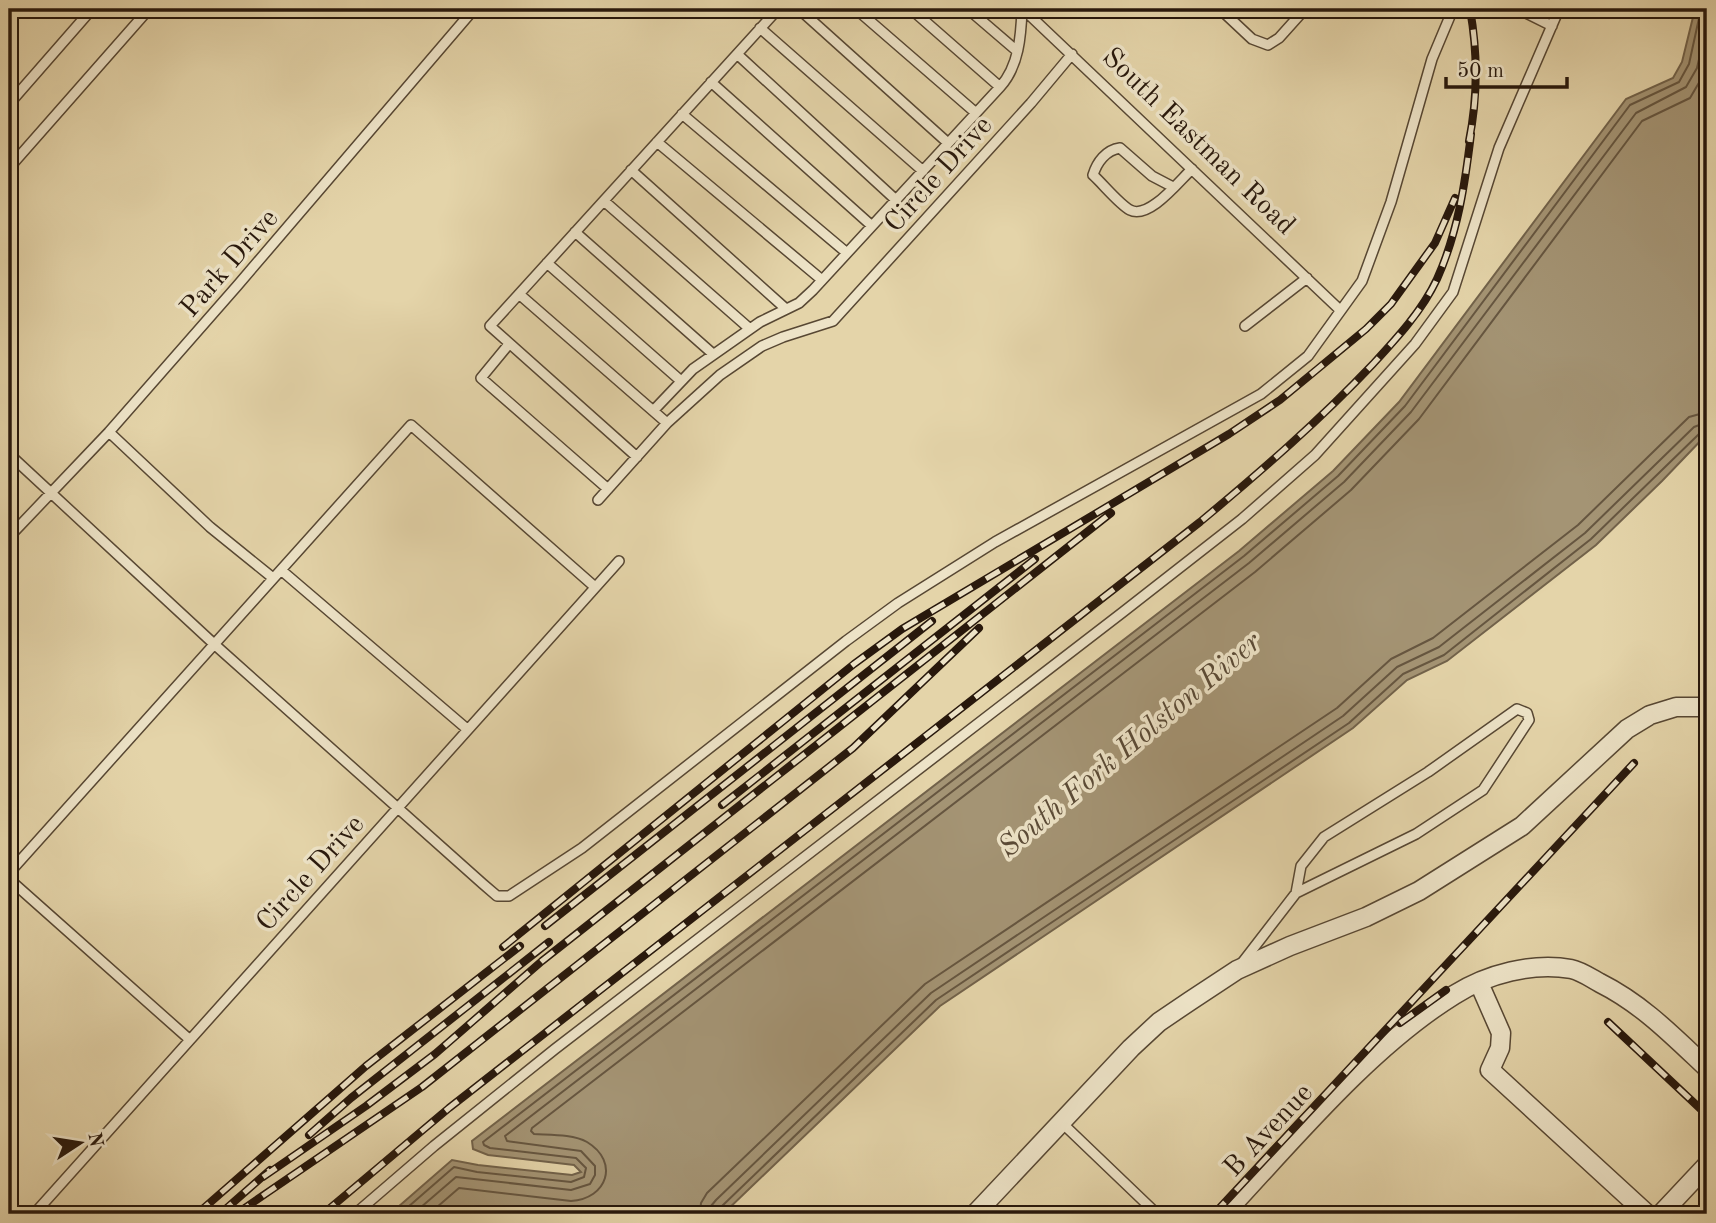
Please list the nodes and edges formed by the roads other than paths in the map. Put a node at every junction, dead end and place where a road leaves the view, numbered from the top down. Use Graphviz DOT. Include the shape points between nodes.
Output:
graph roads {
  1 [pos="92,9"];
  2 [pos="149,9"];
  3 [pos="474,9"];
  4 [pos="778,9"];
  5 [pos="799,9"];
  6 [pos="856,9"];
  7 [pos="911,9"];
  8 [pos="968,9"];
  9 [pos="1022,9"];
  10 [pos="1098,9"];
  11 [pos="1124,9"];
  12 [pos="1220,9"];
  13 [pos="1305,9"];
  14 [pos="1453,9"];
  15 [pos="1517,9"];
  16 [pos="1559,9"];
  17 [pos="1552,26"];
  18 [pos="760,28"];
  19 [pos="1017,51"];
  20 [pos="737,54"];
  21 [pos="1072,54"];
  22 [pos="711,82"];
  23 [pos="1000,87"];
  24 [pos="9,104"];
  25 [pos="976,113"];
  26 [pos="682,114"];
  27 [pos="657,142"];
  28 [pos="948,143"];
  29 [pos="9,168"];
  30 [pos="1192,169"];
  31 [pos="631,170"];
  32 [pos="923,171"];
  33 [pos="1173,187"];
  34 [pos="896,200"];
  35 [pos="604,201"];
  36 [pos="872,226"];
  37 [pos="576,232"];
  38 [pos="847,253"];
  39 [pos="547,263"];
  40 [pos="1307,278"];
  41 [pos="822,281"];
  42 [pos="519,294"];
  43 [pos="786,309"];
  44 [pos="1340,310"];
  45 [pos="1245,326"];
  46 [pos="750,329"];
  47 [pos="509,344"];
  48 [pos="713,354"];
  49 [pos="681,381"];
  50 [pos="653,411"];
  51 [pos="667,423"];
  52 [pos="109,432"];
  53 [pos="9,453"];
  54 [pos="637,457"];
  55 [pos="608,489"];
  56 [pos="50,492"];
  57 [pos="598,500"];
  58 [pos="10,533"];
  59 [pos="619,561"];
  60 [pos="281,570"];
  61 [pos="273,578"];
  62 [pos="595,587"];
  63 [pos="214,644"];
  64 [pos="1707,707"];
  65 [pos="467,729"];
  66 [pos="398,807"];
  67 [pos="9,876"];
  68 [pos="1296,893"];
  69 [pos="1237,970"];
  70 [pos="1479,983"];
  71 [pos="189,1039"];
  72 [pos="1707,1069"];
  73 [pos="1061,1122"];
  74 [pos="1707,1165"];
  75 [pos="1155,1212"];
  76 [pos="34,1214"];
  77 [pos="355,1214"];
  78 [pos="975,1214"];
  79 [pos="1224,1214"];
  80 [pos="1647,1214"];
  81 [pos="1661,1214"];
  1 -- 24 [label="lane"];
  2 -- 29 [label="lane"];
  3 -- 52 [label="lane, Park Drive"];
  4 -- 18 [label="lane"];
  5 -- 28 [label="lane"];
  6 -- 25 [label="lane"];
  7 -- 23 [label="lane"];
  8 -- 19 [label="lane"];
  9 -- 19 [label="lane"];
  9 -- 21 [label="lane, South Eastman Road"];
  10 -- 11 [label="lane" via="1103,13"];
  12 -- 13 [label="lane" via="1252,39 1268,45"];
  14 -- 44 [label="lane" via="1432,58 1376,245 1362,281"];
  15 -- 17 [label="lane"];
  16 -- 17 [label="lane"];
  17 -- 77 [label="lane" via="1499,148 1453,292 1415,344 1315,455 1124,612 555,1049"];
  18 -- 20 [label="lane"];
  18 -- 32 [label="lane"];
  19 -- 23 [label="lane"];
  20 -- 22 [label="lane"];
  20 -- 34 [label="lane"];
  21 -- 30 [label="lane, South Eastman Road"];
  21 -- 51 [label="lane, Circle Drive" via="833,321 762,346 720,375"];
  22 -- 26 [label="lane"];
  22 -- 36 [label="lane"];
  23 -- 25 [label="lane"];
  25 -- 28 [label="lane"];
  26 -- 27 [label="lane"];
  26 -- 38 [label="lane"];
  27 -- 31 [label="lane"];
  27 -- 41 [label="lane"];
  28 -- 32 [label="lane"];
  30 -- 33 [label="lane"];
  30 -- 40 [label="lane, South Eastman Road"];
  31 -- 35 [label="lane"];
  31 -- 43 [label="lane"];
  32 -- 34 [label="lane"];
  33 -- 33 [label="lane" via="1152,176 1120,148 1111,149 1093,175 1139,213 1153,208"];
  34 -- 36 [label="lane"];
  35 -- 37 [label="lane"];
  35 -- 46 [label="lane"];
  36 -- 38 [label="lane"];
  37 -- 39 [label="lane"];
  37 -- 48 [label="lane"];
  38 -- 41 [label="lane"];
  39 -- 42 [label="lane"];
  39 -- 49 [label="lane"];
  40 -- 44 [label="lane, South Eastman Road"];
  40 -- 45 [label="lane"];
  41 -- 43 [label="lane"];
  42 -- 47 [label="lane" via="490,326"];
  42 -- 50 [label="lane"];
  43 -- 46 [label="lane"];
  44 -- 66 [label="lane" via="1308,356 1279,380 995,542 898,603 582,848 509,896 497,896"];
  46 -- 48 [label="lane"];
  47 -- 54 [label="lane"];
  47 -- 55 [label="lane" via="481,378"];
  48 -- 49 [label="lane"];
  49 -- 50 [label="lane"];
  50 -- 51 [label="lane"];
  51 -- 54 [label="lane"];
  52 -- 56 [label="lane, Park Drive"];
  52 -- 61 [label="lane" via="210,527"];
  53 -- 56 [label="lane"];
  54 -- 55 [label="lane"];
  55 -- 57 [label="lane"];
  56 -- 58 [label="lane, Park Drive"];
  56 -- 63 [label="lane"];
  59 -- 62 [label="lane, Circle Drive"];
  60 -- 61 [label="lane"];
  60 -- 62 [label="lane" via="411,425"];
  60 -- 65 [label="lane"];
  61 -- 63 [label="lane"];
  62 -- 65 [label="lane, Circle Drive"];
  63 -- 66 [label="lane"];
  63 -- 67 [label="lane"];
  64 -- 69 [label="street" via="1676,707 1650,715 1627,729 1522,826 1419,891"];
  65 -- 66 [label="lane, Circle Drive"];
  66 -- 71 [label="lane, Circle Drive"];
  67 -- 71 [label="lane"];
  68 -- 68 [label="lane" via="1416,834 1483,790 1529,720 1527,713 1517,709 1324,837 1301,866"];
  68 -- 69 [label="lane"];
  69 -- 73 [label="street" via="1159,1022"];
  70 -- 72 [label="street, B Avenue" via="1540,966 1574,970 1626,996"];
  70 -- 79 [label="street, B Avenue" via="1418,1020 1349,1080"];
  70 -- 80 [label="street" via="1501,1034 1490,1070"];
  71 -- 76 [label="lane, Circle Drive"];
  73 -- 75 [label="lane"];
  73 -- 78 [label="street"];
  74 -- 81 [label="street"];
}
